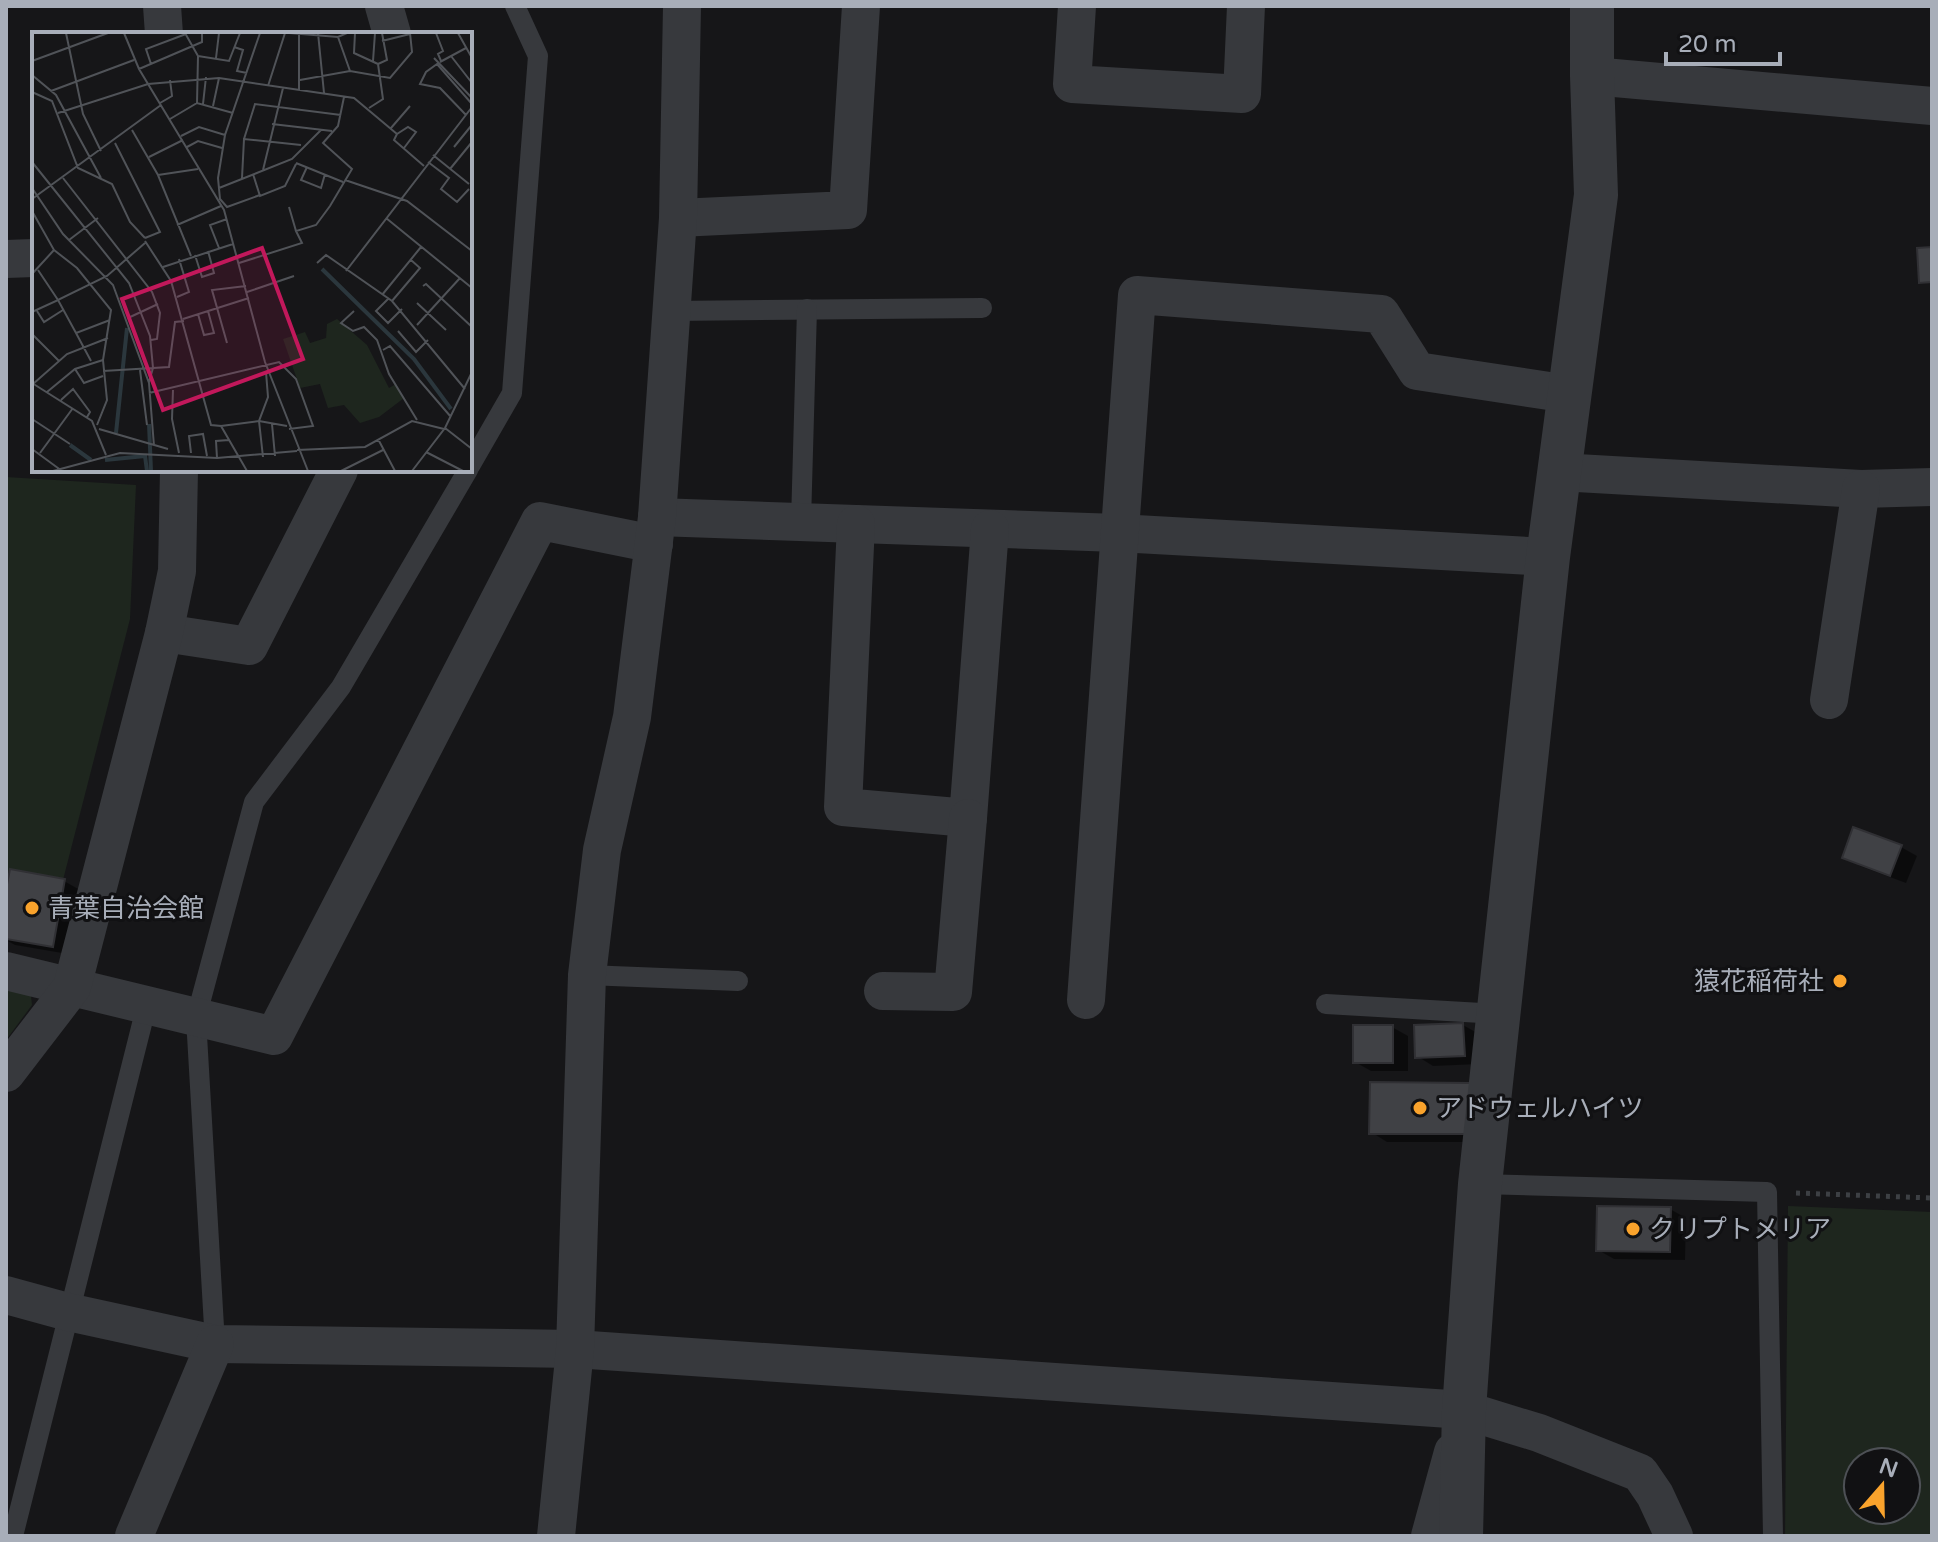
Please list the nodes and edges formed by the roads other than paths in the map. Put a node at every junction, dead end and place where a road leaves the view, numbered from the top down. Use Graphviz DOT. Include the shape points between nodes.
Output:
graph roads {
  1 [pos="162,6"];
  2 [pos="384,6"];
  3 [pos="515,6"];
  4 [pos="682,6"];
  5 [pos="861,6"];
  6 [pos="1077,6"];
  7 [pos="1246,6"];
  8 [pos="1592,6"];
  9 [pos="164,32"];
  10 [pos="391,32"];
  11 [pos="1592,76"];
  12 [pos="1932,106"];
  13 [pos="678,218"];
  14 [pos="32,258"];
  15 [pos="6,259"];
  16 [pos="982,308"];
  17 [pos="807,309"];
  18 [pos="671,311"];
  19 [pos="1569,394"];
  20 [pos="472,463"];
  21 [pos="179,472"];
  22 [pos="338,472"];
  23 [pos="467,472"];
  24 [pos="1559,472"];
  25 [pos="1932,487"];
  26 [pos="1861,489"];
  27 [pos="801,522"];
  28 [pos="856,524"];
  29 [pos="990,529"];
  30 [pos="656,530"];
  31 [pos="1118,533"];
  32 [pos="1548,557"];
  33 [pos="164,633"];
  34 [pos="1829,700"];
  35 [pos="968,818"];
  36 [pos="6,971"];
  37 [pos="587,975"];
  38 [pos="738,981"];
  39 [pos="72,987"];
  40 [pos="883,991"];
  41 [pos="1086,1000"];
  42 [pos="147,1004"];
  43 [pos="1326,1004"];
  44 [pos="1499,1014"];
  45 [pos="196,1018"];
  46 [pos="6,1073"];
  47 [pos="1480,1184"];
  48 [pos="6,1295"];
  49 [pos="68,1312"];
  50 [pos="215,1344"];
  51 [pos="575,1349"];
  52 [pos="1464,1410"];
  53 [pos="13,1536"];
  54 [pos="134,1536"];
  55 [pos="556,1536"];
  56 [pos="1430,1536"];
  57 [pos="1461,1536"];
  58 [pos="1674,1536"];
  59 [pos="1773,1536"];
  1 -- 9 [label="street"];
  2 -- 10 [label="street"];
  3 -- 20 [label="lane" via="538,56 512,393"];
  4 -- 13 [label="street"];
  5 -- 13 [label="street" via="848,210"];
  6 -- 7 [label="street" via="1072,84 1242,94"];
  8 -- 11 [label="street"];
  11 -- 12 [label="street"];
  11 -- 19 [label="street" via="1596,195"];
  13 -- 18 [label="street"];
  14 -- 15 [label="street"];
  16 -- 17 [label="lane"];
  17 -- 18 [label="lane"];
  17 -- 27 [label="lane"];
  18 -- 30 [label="street"];
  19 -- 24 [label="street"];
  19 -- 31 [label="street" via="1417,371 1381,314 1137,295"];
  21 -- 33 [label="street" via="177,571"];
  22 -- 33 [label="street" via="249,646"];
  23 -- 45 [label="lane" via="341,687 254,802"];
  24 -- 26 [label="street"];
  24 -- 32 [label="street"];
  25 -- 26 [label="street"];
  26 -- 34 [label="street"];
  27 -- 28 [label="street"];
  27 -- 30 [label="street"];
  28 -- 29 [label="street"];
  28 -- 35 [label="street" via="843,807"];
  29 -- 31 [label="street"];
  29 -- 35 [label="street"];
  30 -- 37 [label="street" via="632,717 602,850"];
  30 -- 45 [label="street" via="540,521 274,1036"];
  31 -- 32 [label="street"];
  31 -- 41 [label="street"];
  32 -- 44 [label="street"];
  33 -- 39 [label="street"];
  35 -- 40 [label="street" via="953,992"];
  36 -- 39 [label="street"];
  37 -- 38 [label="lane"];
  37 -- 51 [label="street"];
  39 -- 42 [label="street"];
  39 -- 46 [label="street"];
  42 -- 45 [label="street"];
  42 -- 49 [label="lane"];
  43 -- 44 [label="lane"];
  44 -- 47 [label="street"];
  45 -- 50 [label="lane"];
  47 -- 52 [label="street"];
  47 -- 59 [label="lane" via="1767,1192"];
  48 -- 49 [label="street"];
  49 -- 50 [label="street"];
  49 -- 53 [label="lane"];
  50 -- 51 [label="street"];
  50 -- 54 [label="street"];
  51 -- 52 [label="street"];
  51 -- 55 [label="street"];
  52 -- 56 [label="street"];
  52 -- 57 [label="street"];
  52 -- 58 [label="street" via="1640,1473"];
}
